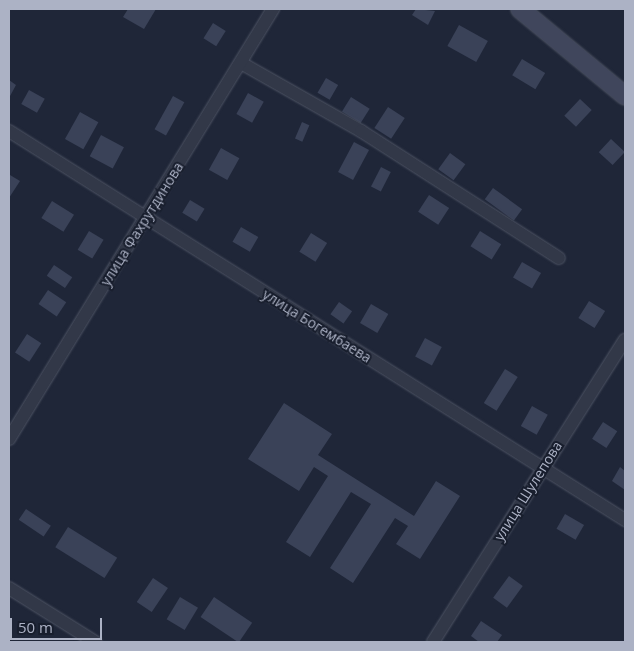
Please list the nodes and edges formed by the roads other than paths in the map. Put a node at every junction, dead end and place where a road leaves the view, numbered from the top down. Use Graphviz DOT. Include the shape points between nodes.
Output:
graph roads {
  1 [pos="274,9"];
  2 [pos="520,9"];
  3 [pos="241,63"];
  4 [pos="625,96"];
  5 [pos="9,131"];
  6 [pos="146,218"];
  7 [pos="559,258"];
  8 [pos="625,340"];
  9 [pos="9,439"];
  10 [pos="543,468"];
  11 [pos="625,520"];
  12 [pos="9,588"];
  13 [pos="95,642"];
  14 [pos="433,642"];
  1 -- 3 [label="street, улица Фахрутдинова"];
  2 -- 4 [label="main road"];
  3 -- 6 [label="street, улица Фахрутдинова"];
  3 -- 7 [label="street" via="370,136"];
  5 -- 6 [label="street, улица Богембаева"];
  6 -- 9 [label="street, улица Фахрутдинова"];
  6 -- 10 [label="street, улица Богембаева"];
  8 -- 10 [label="street, улица Шулепова"];
  10 -- 11 [label="street, улица Богембаева"];
  10 -- 14 [label="street, улица Шулепова"];
  12 -- 13 [label="street"];
}
